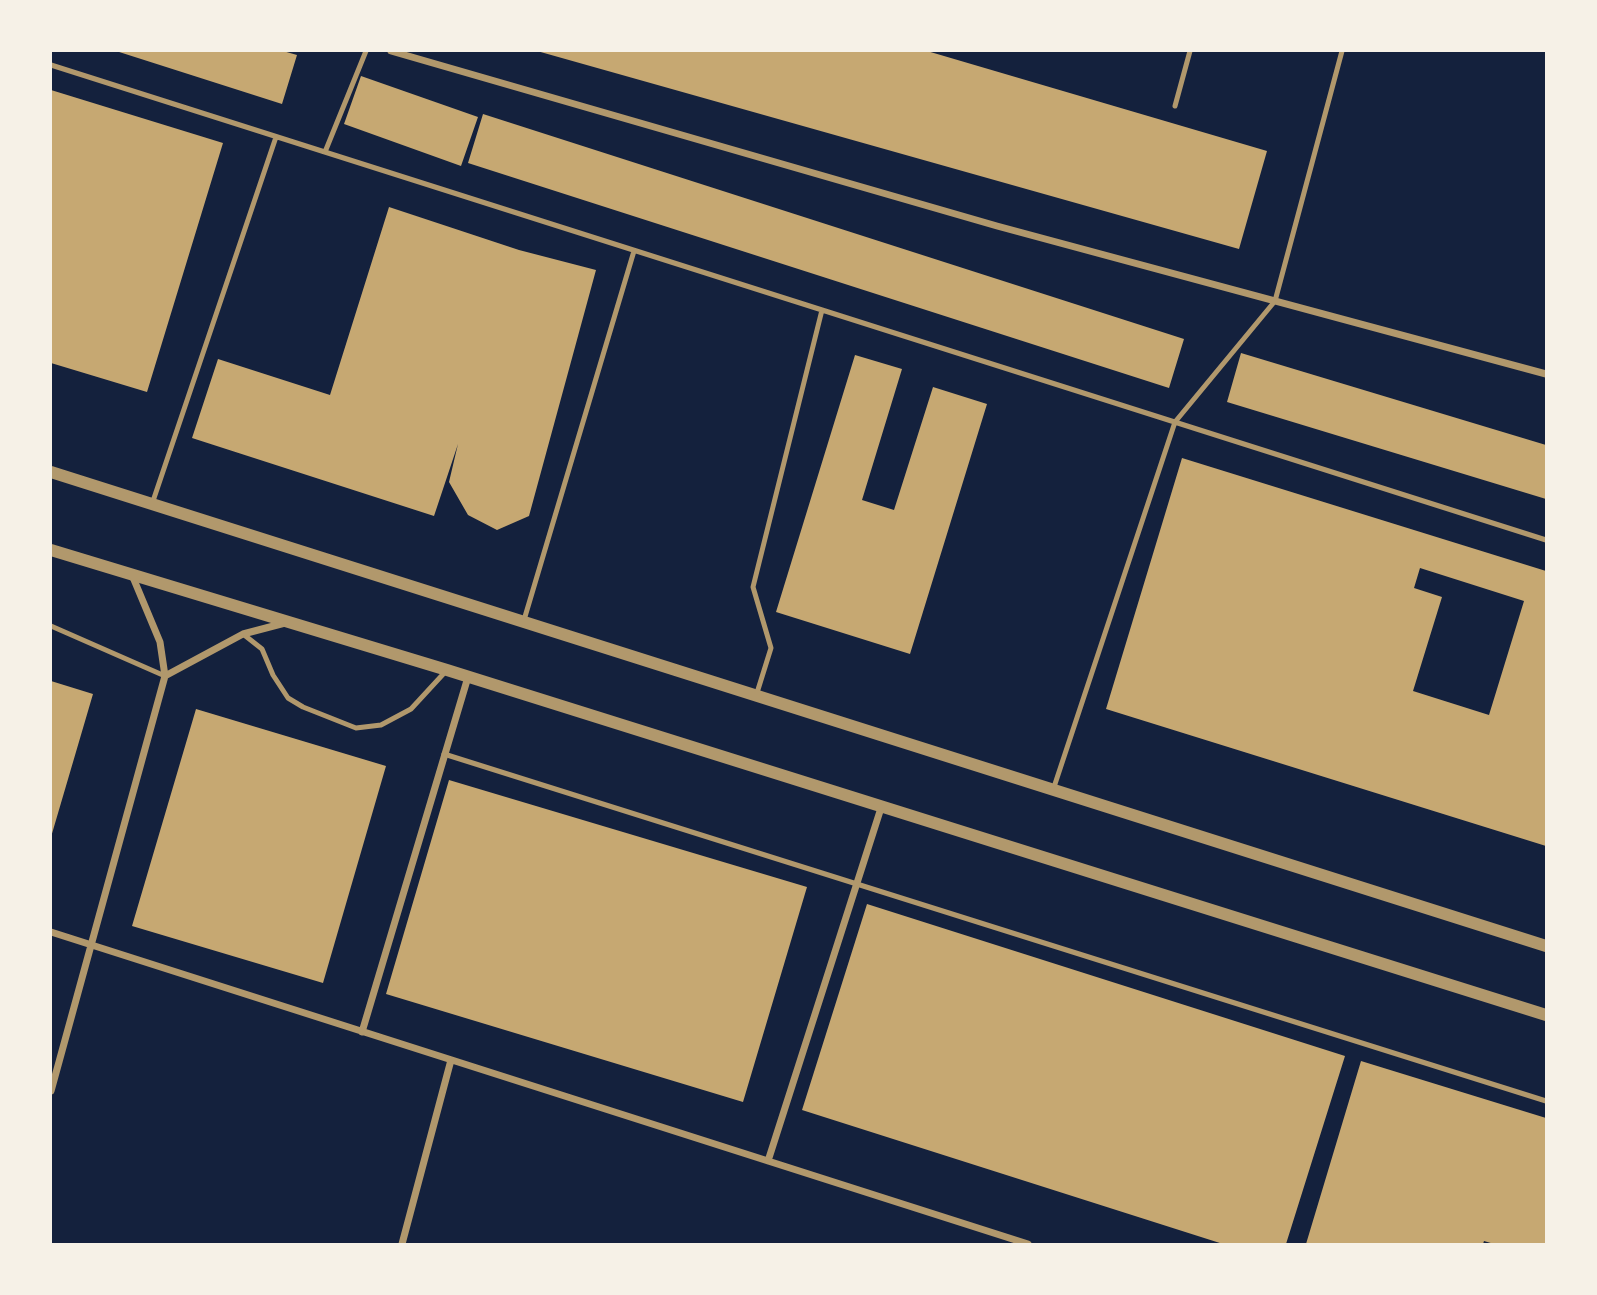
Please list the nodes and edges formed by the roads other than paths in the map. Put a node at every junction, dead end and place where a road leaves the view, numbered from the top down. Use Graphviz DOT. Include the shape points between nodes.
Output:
graph roads {
  1 [pos="366,51"];
  2 [pos="391,51"];
  3 [pos="1190,51"];
  4 [pos="1342,51"];
  5 [pos="51,65"];
  6 [pos="1175,106"];
  7 [pos="276,137"];
  8 [pos="325,152"];
  9 [pos="634,251"];
  10 [pos="1275,301"];
  11 [pos="822,310"];
  12 [pos="1546,374"];
  13 [pos="1175,422"];
  14 [pos="51,472"];
  15 [pos="152,504"];
  16 [pos="1546,540"];
  17 [pos="51,550"];
  18 [pos="132,575"];
  19 [pos="286,622"];
  20 [pos="523,622"];
  21 [pos="51,626"];
  22 [pos="243,634"];
  23 [pos="447,670"];
  24 [pos="165,676"];
  25 [pos="468,677"];
  26 [pos="756,696"];
  27 [pos="444,754"];
  28 [pos="1053,790"];
  29 [pos="881,808"];
  30 [pos="856,886"];
  31 [pos="51,932"];
  32 [pos="90,945"];
  33 [pos="1546,946"];
  34 [pos="1546,1015"];
  35 [pos="362,1032"];
  36 [pos="451,1060"];
  37 [pos="51,1091"];
  38 [pos="1546,1101"];
  39 [pos="768,1161"];
  40 [pos="1023,1243"];
  41 [pos="402,1244"];
  1 -- 8 [label="lane"];
  2 -- 10 [label="street"];
  3 -- 6 [label="lane"];
  4 -- 10 [label="lane"];
  5 -- 7 [label="lane"];
  7 -- 8 [label="lane"];
  7 -- 15 [label="lane"];
  8 -- 9 [label="lane"];
  9 -- 11 [label="lane"];
  9 -- 20 [label="lane"];
  10 -- 12 [label="street"];
  10 -- 13 [label="lane"];
  11 -- 13 [label="lane"];
  11 -- 26 [label="lane" via="753,587 771,648"];
  13 -- 16 [label="lane"];
  13 -- 28 [label="lane"];
  14 -- 15 [label="street"];
  15 -- 20 [label="street"];
  17 -- 18 [label="street"];
  18 -- 19 [label="street"];
  18 -- 24 [label="street" via="160,642"];
  19 -- 22 [label="street"];
  19 -- 23 [label="street"];
  20 -- 26 [label="street"];
  21 -- 24 [label="lane"];
  22 -- 23 [label="lane" via="262,649 288,698 356,728 381,725 411,709"];
  22 -- 24 [label="street"];
  23 -- 25 [label="street"];
  24 -- 32 [label="street"];
  25 -- 27 [label="street"];
  25 -- 29 [label="street"];
  26 -- 28 [label="street"];
  27 -- 30 [label="lane"];
  27 -- 35 [label="street"];
  28 -- 33 [label="street"];
  29 -- 30 [label="street"];
  29 -- 34 [label="street"];
  30 -- 38 [label="lane"];
  30 -- 39 [label="street"];
  31 -- 32 [label="street"];
  32 -- 35 [label="street"];
  32 -- 37 [label="street"];
  35 -- 36 [label="street"];
  36 -- 39 [label="street"];
  36 -- 41 [label="street"];
  39 -- 40 [label="street"];
}
